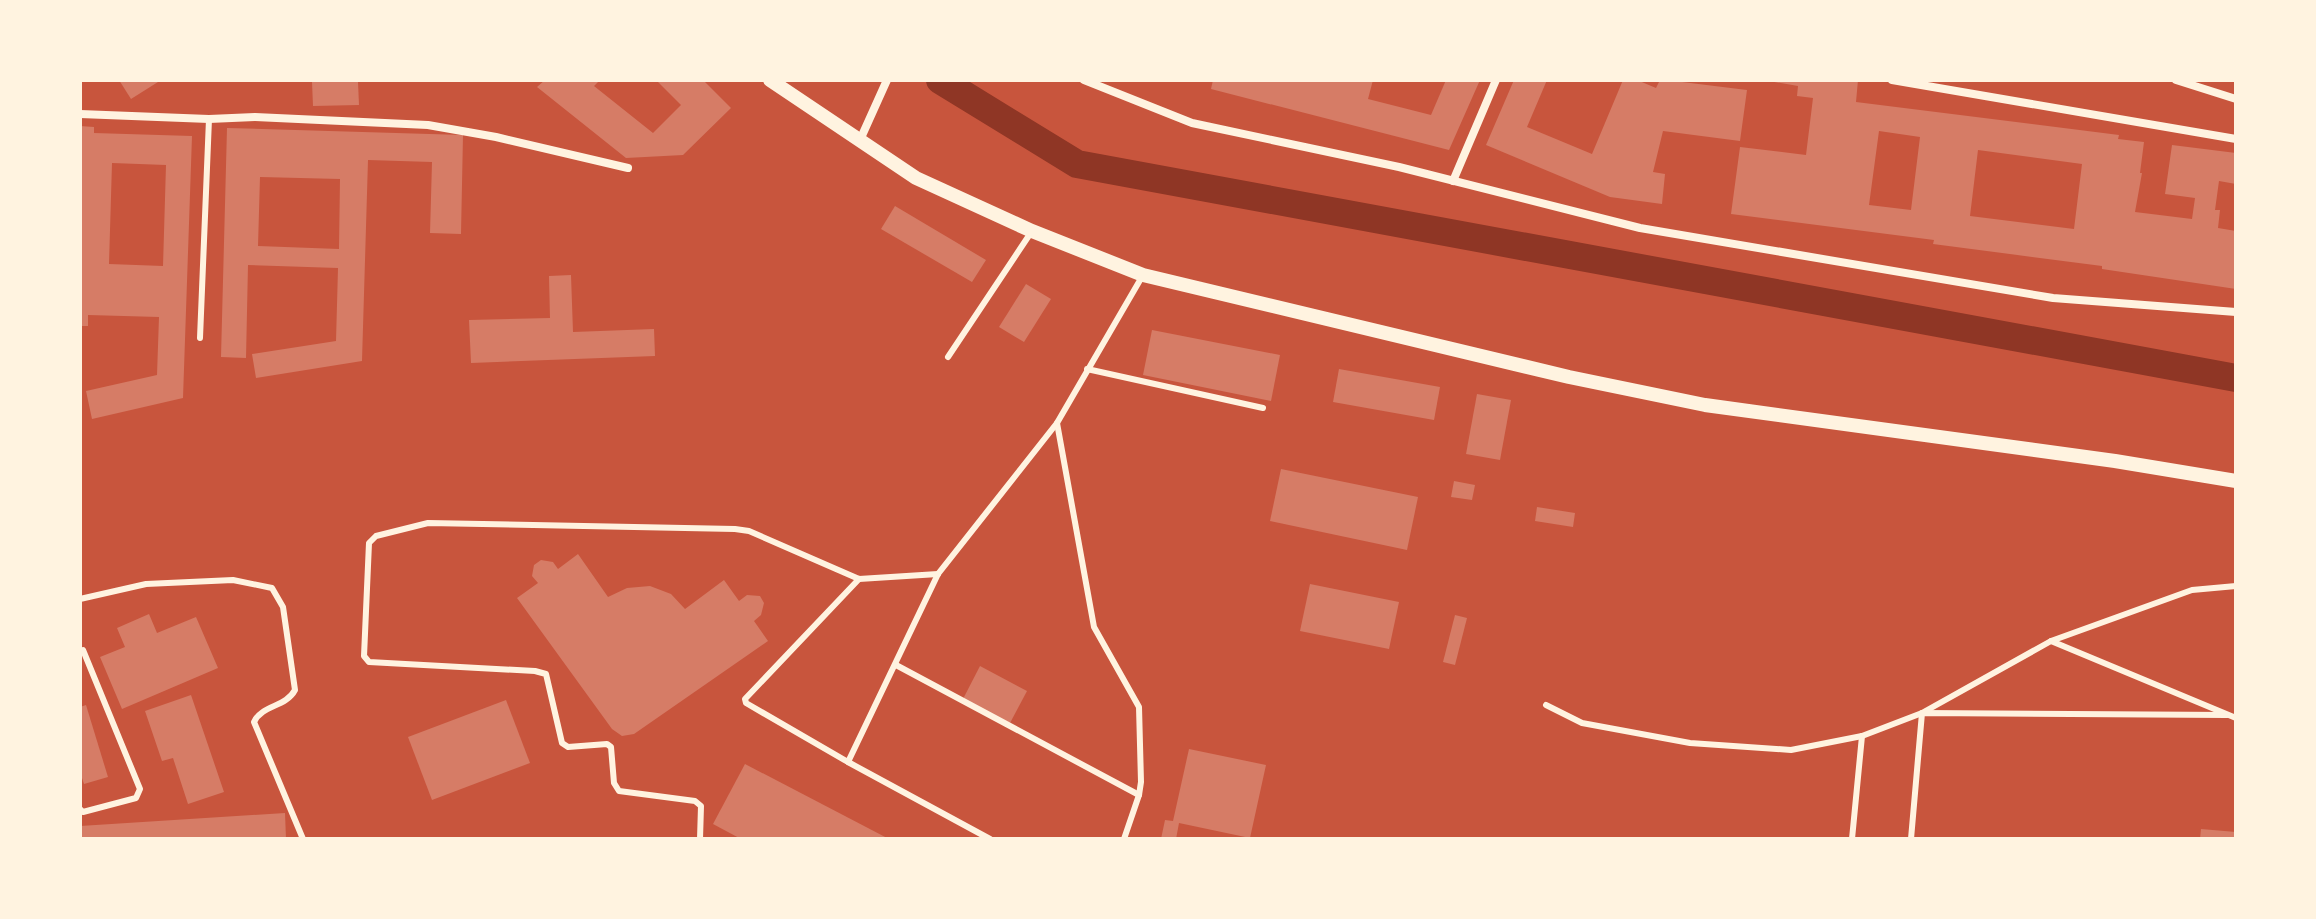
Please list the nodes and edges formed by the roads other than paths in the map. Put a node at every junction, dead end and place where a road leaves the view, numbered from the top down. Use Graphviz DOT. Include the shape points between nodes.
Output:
graph roads {
  1 [pos="770,80"];
  2 [pos="887,80"];
  3 [pos="1084,80"];
  4 [pos="1496,80"];
  5 [pos="1892,80"];
  6 [pos="2176,80"];
  7 [pos="2236,99"];
  8 [pos="80,114"];
  9 [pos="209,119"];
  10 [pos="2236,139"];
  11 [pos="860,140"];
  12 [pos="628,168"];
  13 [pos="1453,181"];
  14 [pos="1032,231"];
  15 [pos="1143,275"];
  16 [pos="2236,312"];
  17 [pos="200,338"];
  18 [pos="948,357"];
  19 [pos="1087,369"];
  20 [pos="1263,408"];
  21 [pos="1057,423"];
  22 [pos="2236,481"];
  23 [pos="938,574"];
  24 [pos="859,579"];
  25 [pos="2236,586"];
  26 [pos="80,599"];
  27 [pos="2051,641"];
  28 [pos="81,649"];
  29 [pos="896,665"];
  30 [pos="1546,705"];
  31 [pos="1922,713"];
  32 [pos="2227,715"];
  33 [pos="2236,718"];
  34 [pos="1862,736"];
  35 [pos="848,762"];
  36 [pos="1139,795"];
  37 [pos="80,809"];
  38 [pos="303,839"];
  39 [pos="700,839"];
  40 [pos="990,839"];
  41 [pos="1124,839"];
  42 [pos="1852,839"];
  43 [pos="1911,839"];
  1 -- 11 [label="street"];
  2 -- 11 [label="street"];
  3 -- 13 [label="street" via="1192,123"];
  4 -- 13 [label="street"];
  5 -- 10 [label="street"];
  6 -- 7 [label="street"];
  8 -- 9 [label="street"];
  9 -- 12 [label="street" via="428,125"];
  9 -- 17 [label="lane"];
  11 -- 14 [label="street" via="916,178"];
  13 -- 16 [label="street" via="1640,228 2053,298"];
  14 -- 15 [label="street"];
  14 -- 18 [label="lane"];
  15 -- 19 [label="lane"];
  15 -- 22 [label="street" via="1705,405"];
  19 -- 20 [label="lane"];
  19 -- 21 [label="lane"];
  21 -- 23 [label="lane"];
  21 -- 36 [label="lane" via="1094,627 1139,707"];
  23 -- 24 [label="lane"];
  23 -- 29 [label="lane"];
  24 -- 35 [label="lane" via="745,699"];
  24 -- 39 [label="lane" via="735,529 428,523 376,536 369,543 364,656 369,662 546,674 562,743 611,747 619,791 695,801 701,806"];
  25 -- 27 [label="lane" via="2192,590"];
  26 -- 38 [label="lane" via="146,584 233,580 272,588 283,607 295,690 254,722"];
  27 -- 31 [label="lane"];
  27 -- 32 [label="lane"];
  28 -- 37 [label="lane" via="140,789 136,798"];
  29 -- 35 [label="lane"];
  29 -- 36 [label="lane"];
  30 -- 34 [label="lane" via="1582,723 1690,743 1791,750"];
  31 -- 32 [label="lane"];
  31 -- 34 [label="lane"];
  31 -- 43 [label="lane"];
  32 -- 33 [label="lane"];
  34 -- 42 [label="lane"];
  35 -- 40 [label="lane"];
  36 -- 41 [label="lane"];
}
